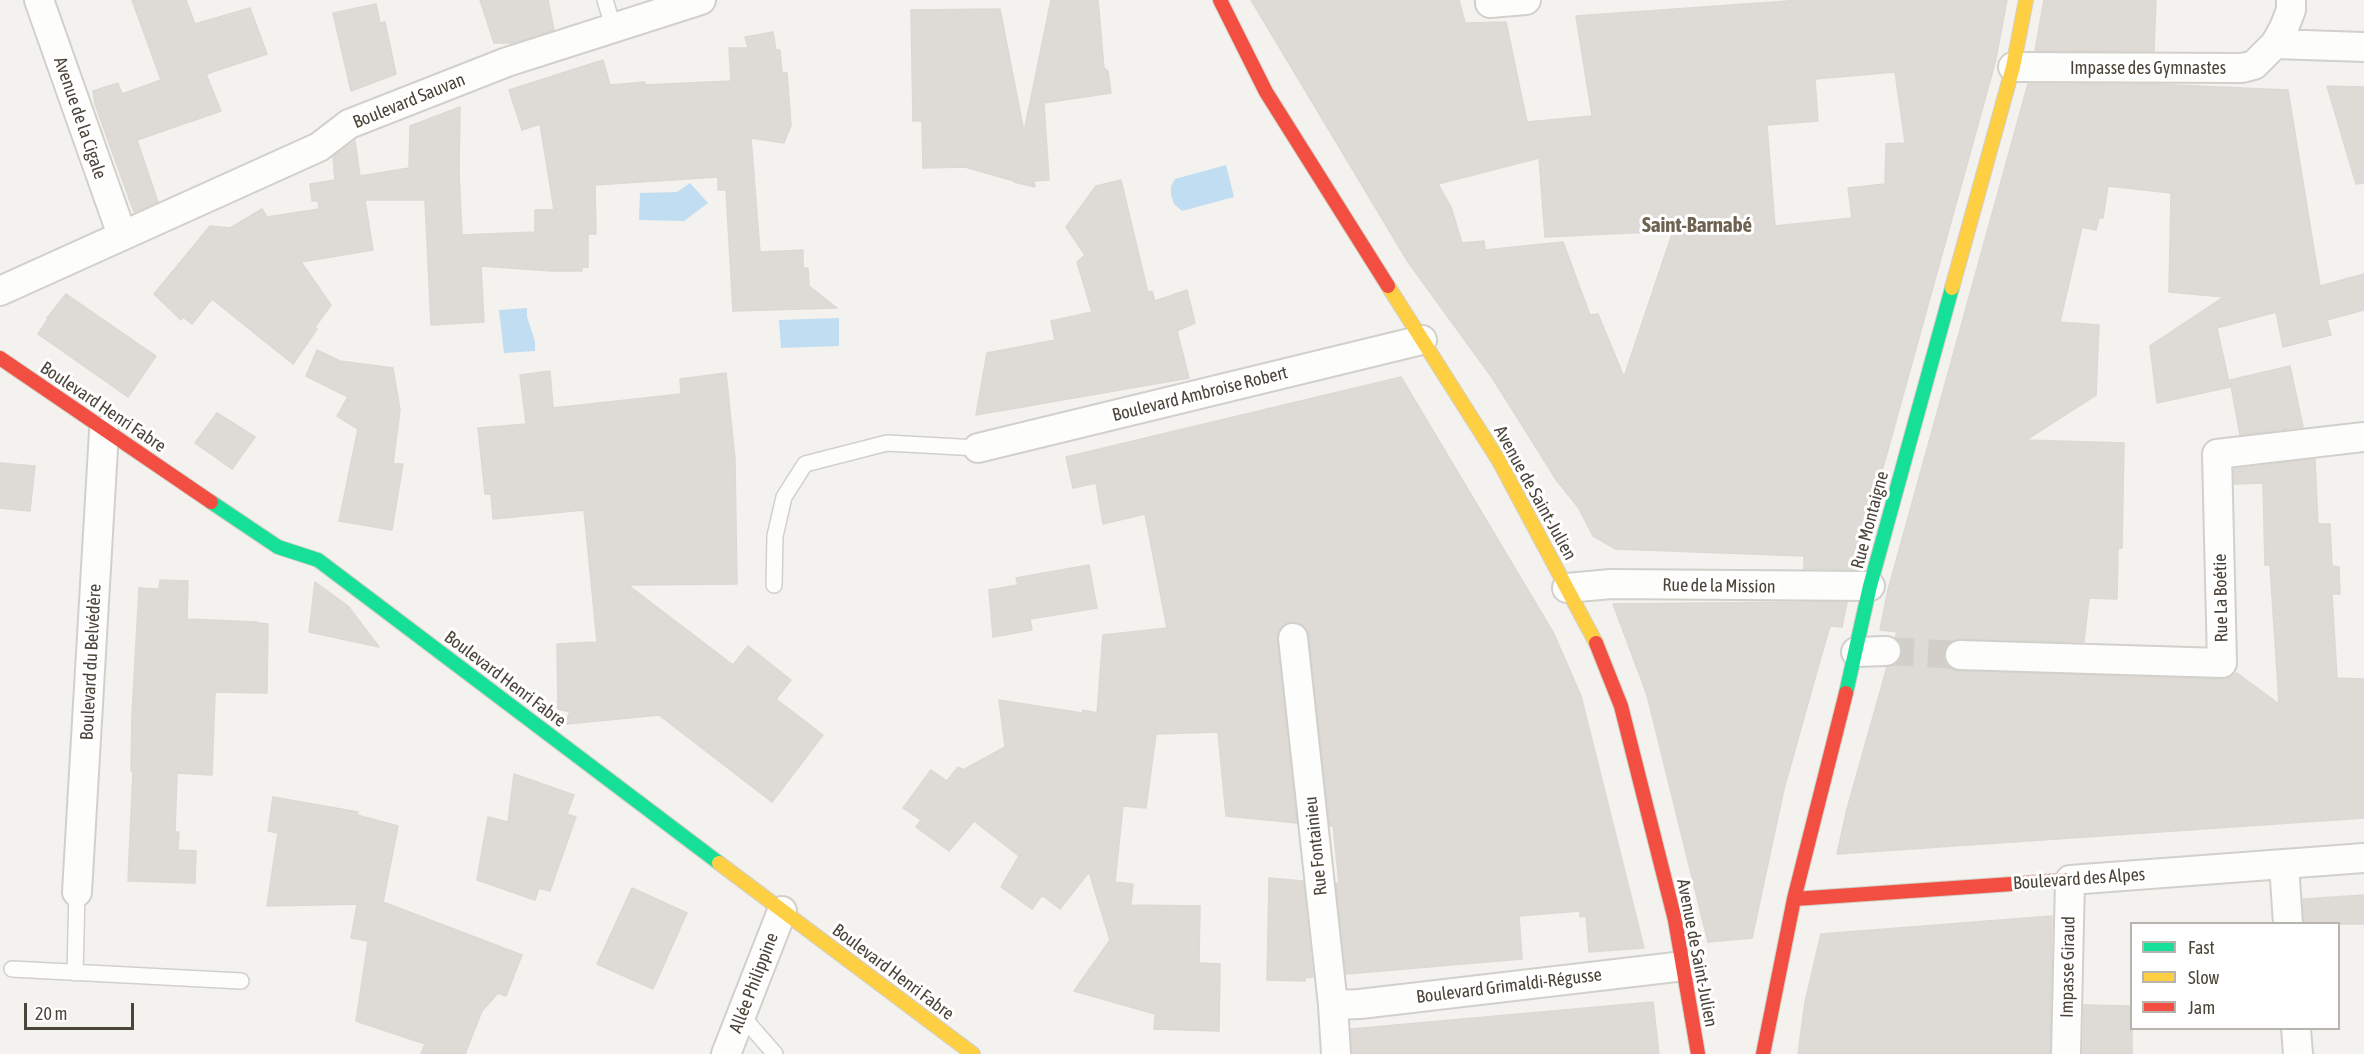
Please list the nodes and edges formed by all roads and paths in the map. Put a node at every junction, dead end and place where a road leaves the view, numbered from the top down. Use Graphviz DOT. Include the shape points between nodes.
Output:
graph roads {
  1 [pos="39,0"];
  2 [pos="701,0"];
  3 [pos="1220,0"];
  4 [pos="1490,0"];
  5 [pos="1526,0"];
  6 [pos="2026,0"];
  7 [pos="2291,0"];
  8 [pos="609,13"];
  9 [pos="2275,44"];
  10 [pos="2364,46"];
  11 [pos="2013,67"];
  12 [pos="122,235"];
  13 [pos="0,291"];
  14 [pos="1422,340"];
  15 [pos="0,358"];
  16 [pos="104,431"];
  17 [pos="2364,437"];
  18 [pos="978,448"];
  19 [pos="774,585"];
  20 [pos="1870,586"];
  21 [pos="1567,588"];
  22 [pos="1293,638"];
  23 [pos="1886,651"];
  24 [pos="1856,652"];
  25 [pos="1960,655"];
  26 [pos="2364,858"];
  27 [pos="2284,864"];
  28 [pos="2070,880"];
  29 [pos="77,892"];
  30 [pos="1794,899"];
  31 [pos="782,911"];
  32 [pos="2288,922"];
  33 [pos="1684,966"];
  34 [pos="12,969"];
  35 [pos="75,973"];
  36 [pos="241,981"];
  37 [pos="1333,1005"];
  38 [pos="741,1015"];
  39 [pos="2296,1030"];
  40 [pos="726,1054"];
  41 [pos="775,1054"];
  42 [pos="973,1054"];
  43 [pos="1336,1054"];
  44 [pos="1698,1054"];
  45 [pos="1763,1054"];
  46 [pos="2066,1054"];
  47 [pos="2298,1054"];
  1 -- 12 [label="street, Avenue de la Cigale"];
  2 -- 8 [label="street, Boulevard Sauvan"];
  3 -- 14 [label="street, Avenue de Saint-Julien" via="1266,92"];
  4 -- 5 [label="street"];
  6 -- 11 [label="street, Rue Montaigne"];
  7 -- 9 [label="street, Impasse des Gymnastes" via="2291,10"];
  8 -- 12 [label="street, Boulevard Sauvan" via="507,62 349,124 319,147"];
  9 -- 10 [label="street"];
  9 -- 11 [label="street, Impasse des Gymnastes" via="2254,65 2242,68"];
  11 -- 20 [label="street, Rue Montaigne"];
  12 -- 13 [label="street, Boulevard Sauvan"];
  14 -- 18 [label="street, Boulevard Ambroise Robert"];
  14 -- 21 [label="street, Avenue de Saint-Julien" via="1499,461"];
  15 -- 16 [label="street, Boulevard Henri Fabre"];
  16 -- 29 [label="street, Boulevard du Belvédère"];
  16 -- 31 [label="street, Boulevard Henri Fabre" via="278,547 318,560"];
  17 -- 25 [label="street, Rue La Boétie" via="2217,454 2222,663"];
  18 -- 19 [label="lane" via="887,443 805,464 784,496 775,536"];
  20 -- 21 [label="street, Rue de la Mission" via="1611,584"];
  20 -- 24 [label="street, Rue Montaigne"];
  21 -- 33 [label="street, Avenue de Saint-Julien" via="1595,641 1621,706"];
  22 -- 37 [label="street, Rue Fontainieu"];
  23 -- 24 [label="street"];
  24 -- 30 [label="street, Rue Montaigne"];
  26 -- 27 [label="street, Boulevard des Alpes"];
  27 -- 28 [label="street, Boulevard des Alpes"];
  27 -- 32 [label="street"];
  28 -- 30 [label="street, Boulevard des Alpes"];
  28 -- 46 [label="street, Impasse Giraud"];
  29 -- 35 [label="lane"];
  30 -- 45 [label="street, Rue Montaigne"];
  31 -- 38 [label="street, Allée Philippine"];
  31 -- 42 [label="street, Boulevard Henri Fabre"];
  33 -- 37 [label="street, Boulevard Grimaldi-Régusse"];
  33 -- 44 [label="street, Avenue de Saint-Julien"];
  34 -- 35 [label="lane"];
  35 -- 36 [label="lane"];
  37 -- 43 [label="street, Rue Fontainieu"];
  38 -- 40 [label="street, Allée Philippine"];
  38 -- 41 [label="lane"];
  39 -- 47 [label="street"];
}
